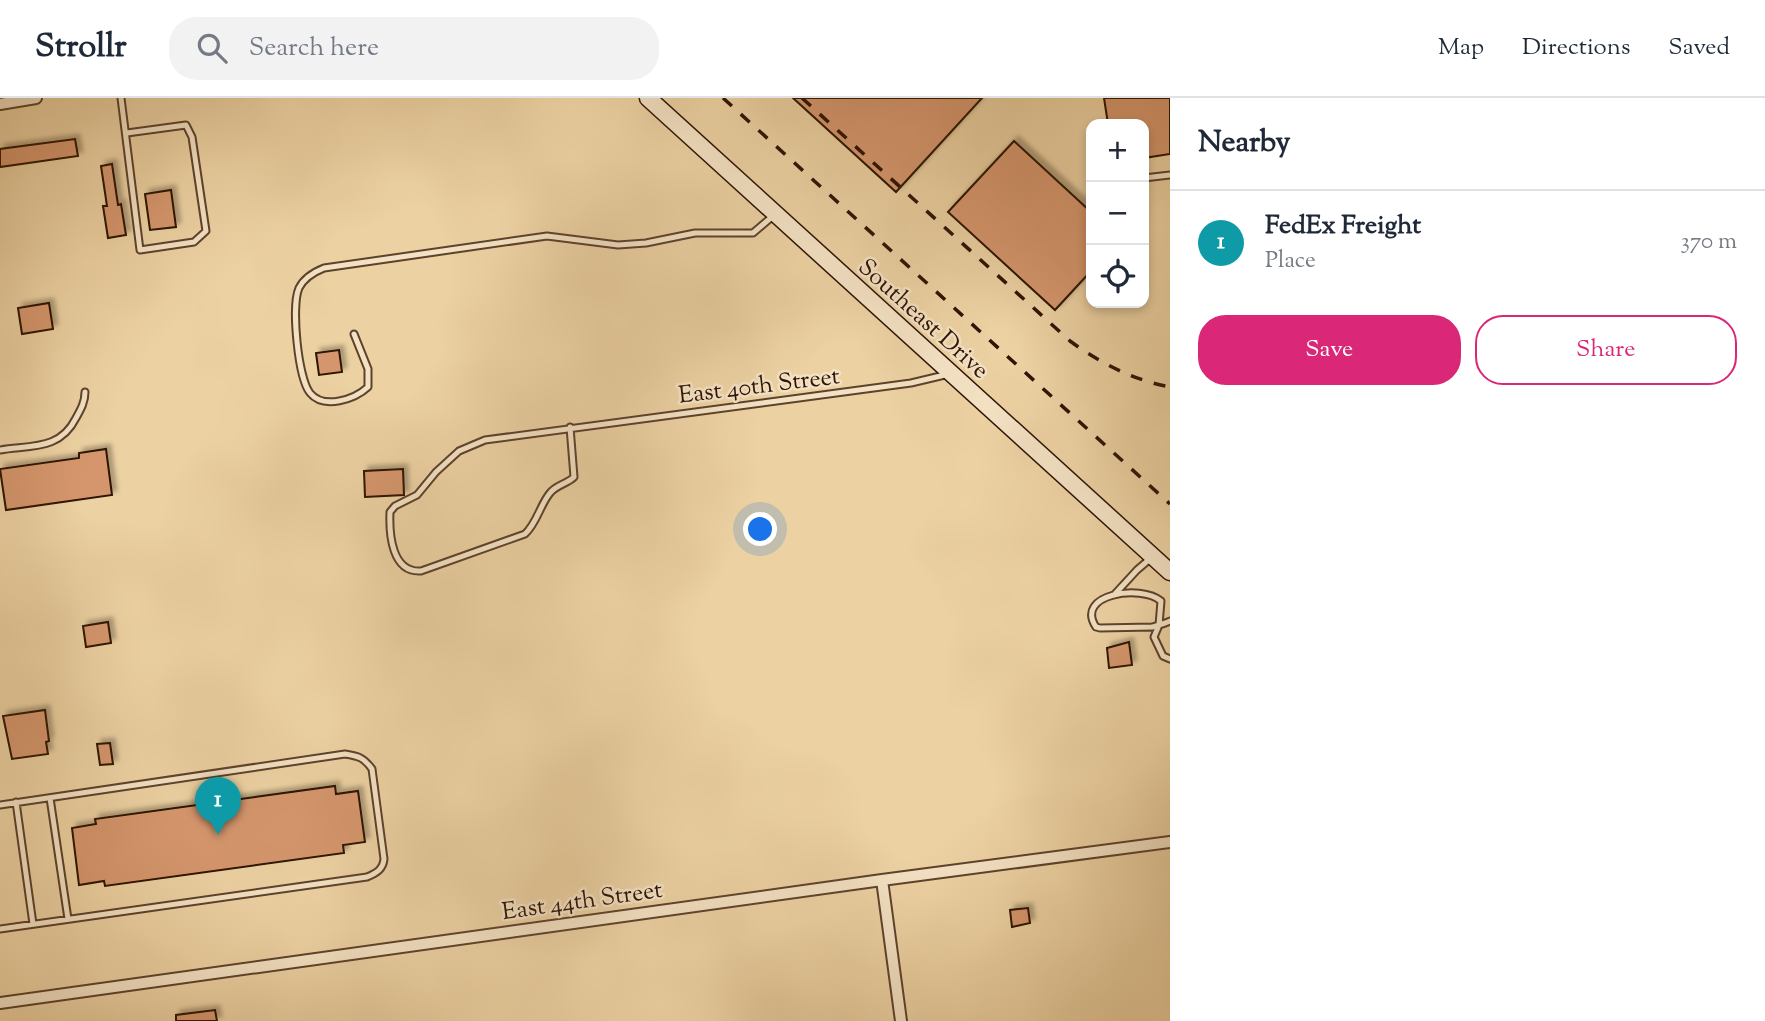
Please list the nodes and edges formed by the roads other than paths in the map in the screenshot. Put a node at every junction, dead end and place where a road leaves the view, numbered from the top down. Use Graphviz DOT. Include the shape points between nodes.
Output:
graph roads {
  1 [pos="36,98"];
  2 [pos="121,98"];
  3 [pos="649,98"];
  4 [pos="0,104"];
  5 [pos="127,133"];
  6 [pos="1170,175"];
  7 [pos="1149,177"];
  8 [pos="775,214"];
  9 [pos="354,334"];
  10 [pos="951,373"];
  11 [pos="85,392"];
  12 [pos="570,427"];
  13 [pos="0,450"];
  14 [pos="1153,556"];
  15 [pos="1170,572"];
  16 [pos="1114,595"];
  17 [pos="1170,621"];
  18 [pos="1159,625"];
  19 [pos="1170,659"];
  20 [pos="50,797"];
  21 [pos="16,803"];
  22 [pos="0,805"];
  23 [pos="1170,842"];
  24 [pos="881,880"];
  25 [pos="68,919"];
  26 [pos="0,923"];
  27 [pos="33,924"];
  28 [pos="0,929"];
  29 [pos="0,1003"];
  30 [pos="901,1021"];
  1 -- 4 [label="street"];
  2 -- 5 [label="lane"];
  3 -- 8 [label="main road, Southeast Drive"];
  5 -- 5 [label="lane" via="186,125 192,137 206,231 194,242 140,250"];
  6 -- 7 [label="lane"];
  8 -- 9 [label="lane" via="753,233 695,233 618,245 547,236 324,268 302,284 295,313 305,386 318,400 347,399 368,387 368,369"];
  8 -- 10 [label="main road, Southeast Drive"];
  10 -- 12 [label="lane, East 40th Street" via="901,385"];
  10 -- 14 [label="main road, Southeast Drive"];
  11 -- 13 [label="lane" via="70,429 55,442"];
  12 -- 12 [label="lane, East 40th Street" via="575,477 551,492 526,534 421,571 402,565 394,546 390,512 417,495 459,451 485,440"];
  14 -- 15 [label="main road, Southeast Drive"];
  14 -- 16 [label="lane"];
  16 -- 18 [label="lane" via="1143,592 1154,596 1161,601"];
  16 -- 18 [label="lane" via="1094,607 1091,615 1096,627"];
  17 -- 18 [label="lane"];
  18 -- 19 [label="lane" via="1154,638 1163,656"];
  20 -- 21 [label="lane"];
  20 -- 25 [label="lane"];
  20 -- 25 [label="lane" via="345,754 364,758 372,769 384,859 377,873"];
  21 -- 22 [label="lane"];
  21 -- 27 [label="lane"];
  23 -- 24 [label="street, East 44th Street"];
  24 -- 29 [label="street, East 44th Street"];
  24 -- 30 [label="street"];
  25 -- 27 [label="lane"];
  26 -- 28 [label="lane"];
  27 -- 28 [label="lane"];
}
